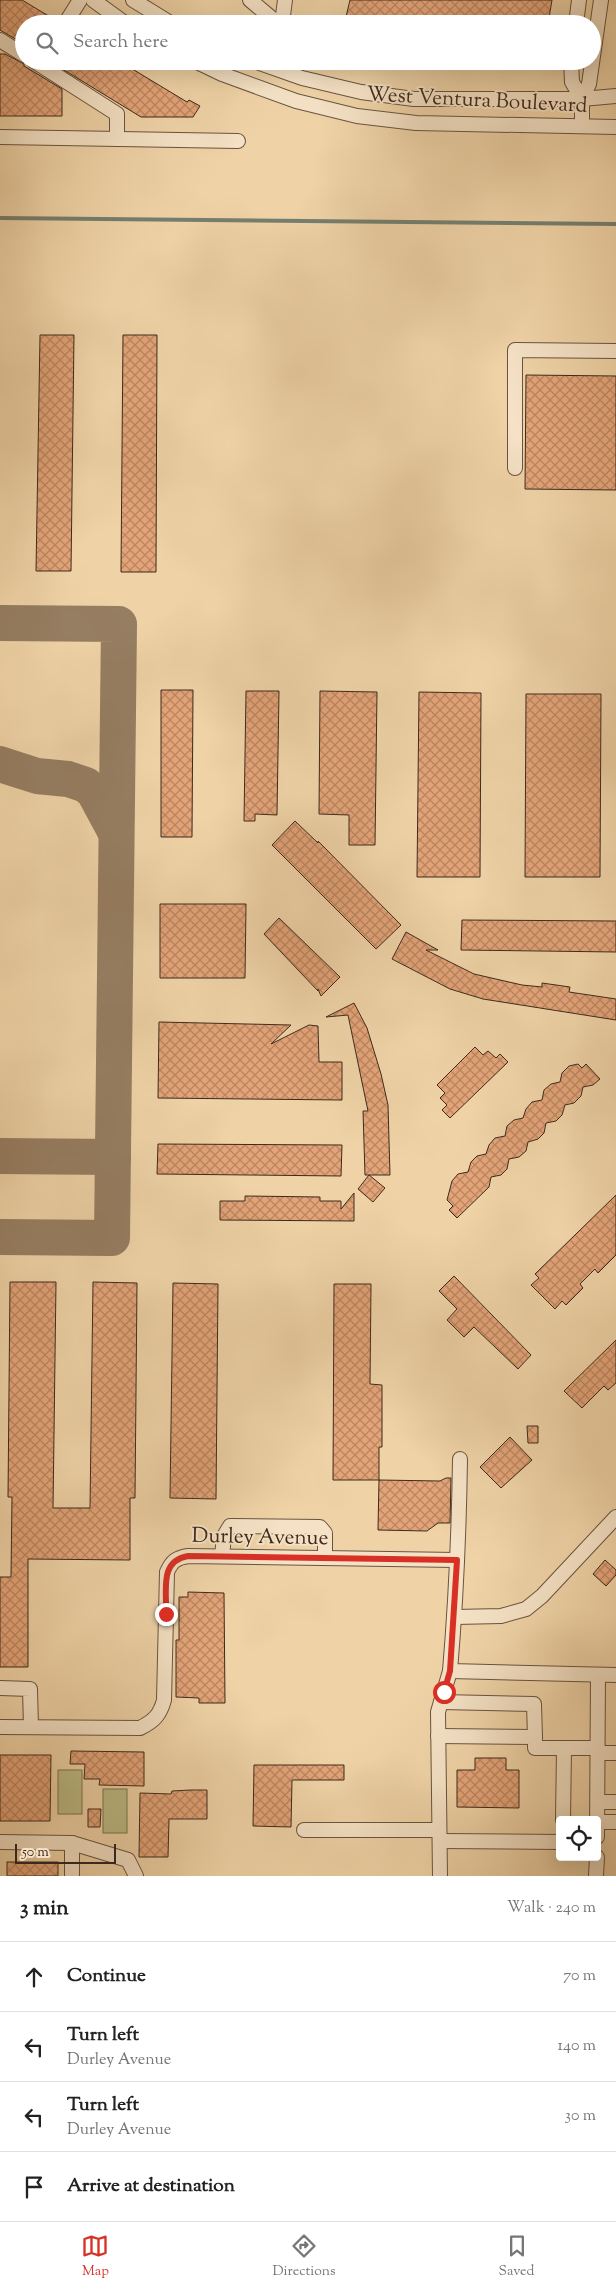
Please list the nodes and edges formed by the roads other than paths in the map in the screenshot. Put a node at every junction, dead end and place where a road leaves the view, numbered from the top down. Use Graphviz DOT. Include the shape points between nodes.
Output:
graph roads {
  1 [pos="80,0"];
  2 [pos="93,0"];
  3 [pos="134,0"];
  4 [pos="250,0"];
  5 [pos="286,0"];
  6 [pos="579,0"];
  7 [pos="600,0"];
  8 [pos="71,15"];
  9 [pos="114,15"];
  10 [pos="158,15"];
  11 [pos="269,15"];
  12 [pos="284,15"];
  13 [pos="577,15"];
  14 [pos="598,15"];
  15 [pos="0,40"];
  16 [pos="15,49"];
  17 [pos="50,70"];
  18 [pos="214,70"];
  19 [pos="279,70"];
  20 [pos="572,70"];
  21 [pos="591,70"];
  22 [pos="616,96"];
  23 [pos="582,99"];
  24 [pos="582,126"];
  25 [pos="616,127"];
  26 [pos="0,137"];
  27 [pos="117,139"];
  28 [pos="238,141"];
  29 [pos="616,350"];
  30 [pos="515,468"];
  31 [pos="460,1459"];
  32 [pos="616,1517"];
  33 [pos="222,1556"];
  34 [pos="325,1558"];
  35 [pos="457,1560"];
  36 [pos="454,1617"];
  37 [pos="450,1671"];
  38 [pos="616,1674"];
  39 [pos="598,1675"];
  40 [pos="0,1688"];
  41 [pos="441,1702"];
  42 [pos="0,1727"];
  43 [pos="31,1727"];
  44 [pos="438,1736"];
  45 [pos="535,1738"];
  46 [pos="564,1748"];
  47 [pos="598,1750"];
  48 [pos="616,1753"];
  49 [pos="598,1802"];
  50 [pos="616,1802"];
  51 [pos="564,1816"];
  52 [pos="598,1816"];
  53 [pos="601,1822"];
  54 [pos="616,1822"];
  55 [pos="304,1830"];
  56 [pos="439,1836"];
  57 [pos="0,1842"];
  58 [pos="556,1842"];
  59 [pos="72,1843"];
  60 [pos="597,1861"];
  61 [pos="72,1876"];
  62 [pos="136,1876"];
  63 [pos="440,1876"];
  64 [pos="596,1876"];
  1 -- 8 [label="street"];
  2 -- 9 [label="street"];
  3 -- 10 [label="street"];
  4 -- 11 [label="street"];
  5 -- 12 [label="street"];
  6 -- 13 [label="street"];
  7 -- 14 [label="street"];
  15 -- 16 [label="street"];
  17 -- 27 [label="street" via="117,114"];
  18 -- 24 [label="street, West Ventura Boulevard" via="296,101 357,116 416,123"];
  19 -- 23 [label="street, West Ventura Boulevard" via="361,92 414,99"];
  20 -- 23 [label="street" via="573,86"];
  21 -- 23 [label="street"];
  22 -- 23 [label="street, West Ventura Boulevard"];
  23 -- 24 [label="street"];
  24 -- 25 [label="street, West Ventura Boulevard"];
  26 -- 27 [label="street"];
  27 -- 28 [label="street"];
  29 -- 30 [label="street" via="516,350"];
  31 -- 35 [label="street"];
  32 -- 36 [label="street" via="526,1609 501,1616"];
  33 -- 34 [label="street, Durley Avenue"];
  33 -- 34 [label="street" via="224,1536 230,1526 270,1525 320,1527 325,1533"];
  33 -- 43 [label="street, Durley Avenue" via="177,1558 167,1572 164,1700 154,1721 140,1728"];
  34 -- 35 [label="street, Durley Avenue"];
  35 -- 36 [label="street"];
  36 -- 37 [label="street"];
  37 -- 39 [label="street"];
  37 -- 41 [label="street"];
  38 -- 39 [label="street"];
  39 -- 47 [label="street"];
  40 -- 43 [label="street" via="30,1688"];
  41 -- 44 [label="street"];
  41 -- 45 [label="street" via="534,1704"];
  42 -- 43 [label="street, Durley Avenue"];
  44 -- 45 [label="street"];
  44 -- 56 [label="street"];
  45 -- 46 [label="street" via="535,1748"];
  46 -- 47 [label="street"];
  46 -- 51 [label="street"];
  47 -- 48 [label="street"];
  47 -- 49 [label="street"];
  49 -- 50 [label="street"];
  49 -- 52 [label="street"];
  53 -- 54 [label="street"];
  55 -- 56 [label="street"];
  56 -- 58 [label="street"];
  56 -- 63 [label="street"];
  57 -- 59 [label="street"];
  59 -- 61 [label="street"];
  59 -- 62 [label="street" via="128,1860"];
  60 -- 64 [label="street"];
}
